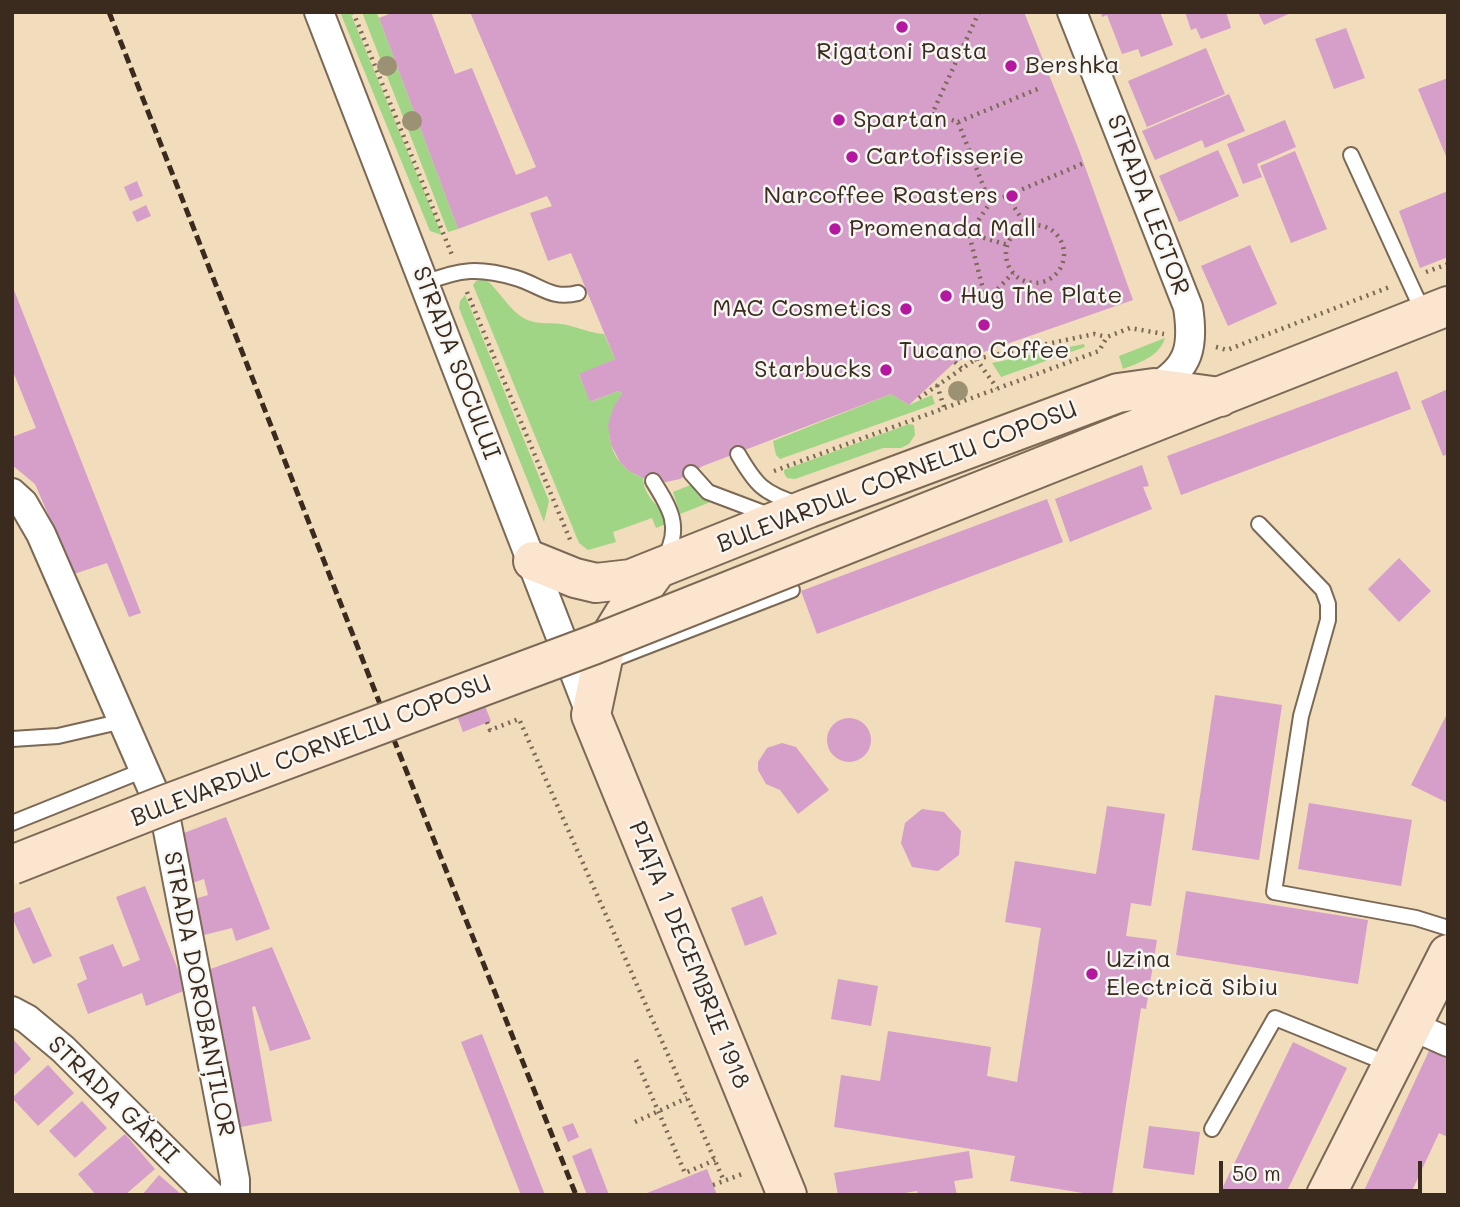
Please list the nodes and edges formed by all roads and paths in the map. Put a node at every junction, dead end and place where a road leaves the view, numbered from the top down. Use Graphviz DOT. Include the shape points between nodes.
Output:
graph roads {
  1 [pos="319,12"];
  2 [pos="353,12"];
  3 [pos="979,12"];
  4 [pos="1072,12"];
  5 [pos="1040,88"];
  6 [pos="958,122"];
  7 [pos="1351,155"];
  8 [pos="1084,163"];
  9 [pos="1007,196"];
  10 [pos="990,203"];
  11 [pos="1027,227"];
  12 [pos="969,234"];
  13 [pos="1008,245"];
  14 [pos="1448,264"];
  15 [pos="459,271"];
  16 [pos="1013,273"];
  17 [pos="1408,279"];
  18 [pos="425,283"];
  19 [pos="578,293"];
  20 [pos="1436,311"];
  21 [pos="1107,337"];
  22 [pos="1190,341"];
  23 [pos="976,359"];
  24 [pos="955,362"];
  25 [pos="962,369"];
  26 [pos="937,386"];
  27 [pos="998,388"];
  28 [pos="1154,388"];
  29 [pos="1220,397"];
  30 [pos="919,398"];
  31 [pos="944,407"];
  32 [pos="738,454"];
  33 [pos="691,473"];
  34 [pos="753,480"];
  35 [pos="653,481"];
  36 [pos="12,493"];
  37 [pos="794,514"];
  38 [pos="1259,524"];
  39 [pos="575,547"];
  40 [pos="533,561"];
  41 [pos="657,569"];
  42 [pos="792,590"];
  43 [pos="601,664"];
  44 [pos="591,715"];
  45 [pos="123,721"];
  46 [pos="487,722"];
  47 [pos="12,738"];
  48 [pos="144,770"];
  49 [pos="12,823"];
  50 [pos="12,864"];
  51 [pos="1448,928"];
  52 [pos="1448,954"];
  53 [pos="12,1011"];
  54 [pos="1412,1026"];
  55 [pos="1448,1042"];
  56 [pos="636,1060"];
  57 [pos="1393,1066"];
  58 [pos="687,1098"];
  59 [pos="658,1111"];
  60 [pos="635,1122"];
  61 [pos="1212,1129"];
  62 [pos="715,1160"];
  63 [pos="724,1181"];
  64 [pos="210,1195"];
  65 [pos="235,1195"];
  66 [pos="787,1195"];
  67 [pos="1325,1195"];
  1 -- 18 [label="street, STRADA SOCULUI"];
  2 -- 15 [label="path"];
  3 -- 6 [label="path" via="932,114"];
  4 -- 22 [label="street, STRADA LECTOR" via="1188,307"];
  5 -- 6 [label="path"];
  6 -- 10 [label="path"];
  7 -- 17 [label="lane"];
  8 -- 9 [label="path"];
  9 -- 10 [label="path"];
  9 -- 11 [label="path"];
  10 -- 12 [label="path"];
  11 -- 13 [label="path" via="1012,236"];
  11 -- 16 [label="path" via="1038,225 1055,233 1063,261 1044,282 1026,282"];
  12 -- 13 [label="path"];
  12 -- 16 [label="path" via="986,301"];
  13 -- 16 [label="path" via="1007,260"];
  14 -- 17 [label="path"];
  15 -- 18 [label="lane"];
  15 -- 19 [label="lane" via="516,278 558,296"];
  15 -- 39 [label="path"];
  17 -- 20 [label="lane"];
  17 -- 22 [label="path" via="1227,350"];
  18 -- 40 [label="street, STRADA SOCULUI"];
  20 -- 29 [label="street, BULEVARDUL CORNELIU COPOSU"];
  21 -- 22 [label="path" via="1130,328"];
  21 -- 23 [label="path" via="1094,334"];
  21 -- 27 [label="path" via="1099,351"];
  22 -- 28 [label="street, STRADA LECTOR" via="1182,367"];
  23 -- 25 [label="path"];
  23 -- 27 [label="path"];
  24 -- 25 [label="path"];
  25 -- 26 [label="path"];
  26 -- 30 [label="path"];
  26 -- 31 [label="path"];
  27 -- 31 [label="path"];
  28 -- 29 [label="street, BULEVARDUL CORNELIU COPOSU"];
  28 -- 37 [label="street, BULEVARDUL CORNELIU COPOSU" via="1118,393"];
  29 -- 50 [label="street, BULEVARDUL CORNELIU COPOSU, bridge" via="593,645"];
  31 -- 34 [label="path"];
  32 -- 34 [label="lane"];
  33 -- 37 [label="lane" via="708,492"];
  34 -- 37 [label="lane"];
  35 -- 41 [label="lane" via="674,524 672,544"];
  36 -- 45 [label="street, STRADA DOROBANȚILOR" via="41,534"];
  37 -- 41 [label="street, BULEVARDUL CORNELIU COPOSU"];
  38 -- 51 [label="lane" via="1323,590 1328,604 1328,620 1301,716 1274,892"];
  40 -- 41 [label="street, BULEVARDUL CORNELIU COPOSU" via="596,583 631,579"];
  40 -- 44 [label="street, STRADA SOCULUI"];
  41 -- 43 [label="street" via="606,644"];
  42 -- 43 [label="lane"];
  43 -- 44 [label="street"];
  44 -- 66 [label="street, PIAȚA 1 DECEMBRIE 1918"];
  45 -- 47 [label="lane" via="58,736"];
  45 -- 48 [label="street, STRADA DOROBANȚILOR"];
  46 -- 58 [label="path" via="490,730 519,719"];
  48 -- 49 [label="lane"];
  48 -- 65 [label="street, STRADA DOROBANȚILOR" via="166,820"];
  52 -- 54 [label="street"];
  53 -- 64 [label="street, STRADA GĂRII" via="63,1049"];
  54 -- 55 [label="street"];
  54 -- 57 [label="street"];
  56 -- 59 [label="path"];
  57 -- 61 [label="lane" via="1275,1018"];
  57 -- 67 [label="street"];
  58 -- 59 [label="path"];
  58 -- 62 [label="path"];
  59 -- 60 [label="path"];
  59 -- 62 [label="path" via="685,1173"];
  62 -- 63 [label="path"];
}
